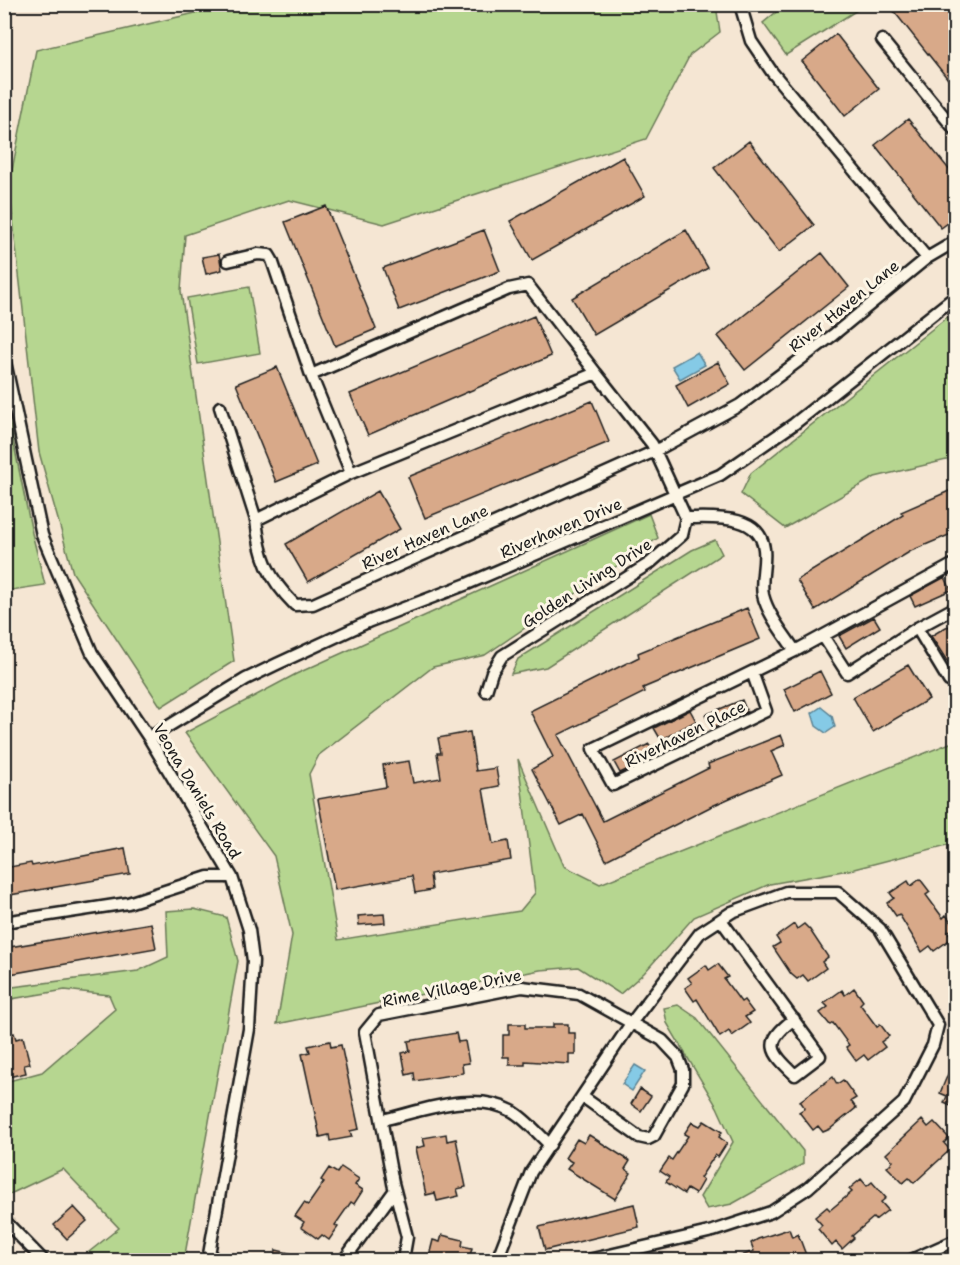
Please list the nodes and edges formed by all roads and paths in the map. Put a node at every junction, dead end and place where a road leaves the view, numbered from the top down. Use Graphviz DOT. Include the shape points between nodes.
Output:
graph roads {
  1 [pos="740,4"];
  2 [pos="882,40"];
  3 [pos="956,131"];
  4 [pos="956,241"];
  5 [pos="927,258"];
  6 [pos="228,261"];
  7 [pos="956,296"];
  8 [pos="4,357"];
  9 [pos="596,373"];
  10 [pos="311,375"];
  11 [pos="220,407"];
  12 [pos="655,451"];
  13 [pos="351,473"];
  14 [pos="675,495"];
  15 [pos="686,518"];
  16 [pos="256,520"];
  17 [pos="956,563"];
  18 [pos="956,607"];
  19 [pos="917,628"];
  20 [pos="823,636"];
  21 [pos="795,651"];
  22 [pos="752,672"];
  23 [pos="956,683"];
  24 [pos="486,691"];
  25 [pos="149,738"];
  26 [pos="232,878"];
  27 [pos="721,920"];
  28 [pos="4,922"];
  29 [pos="794,1019"];
  30 [pos="632,1022"];
  31 [pos="583,1097"];
  32 [pos="382,1120"];
  33 [pos="550,1145"];
  34 [pos="395,1190"];
  35 [pos="4,1220"];
  36 [pos="956,1240"];
  37 [pos="43,1260"];
  38 [pos="208,1260"];
  39 [pos="344,1260"];
  40 [pos="403,1260"];
  41 [pos="497,1260"];
  42 [pos="588,1260"];
  43 [pos="911,1260"];
  1 -- 5 [label="street" via="751,41 772,72"];
  2 -- 3 [label="street"];
  4 -- 5 [label="street, River Haven Lane"];
  5 -- 12 [label="street, River Haven Lane" via="740,405"];
  6 -- 10 [label="street" via="269,255"];
  7 -- 14 [label="street, Riverhaven Drive" via="794,424 720,475"];
  8 -- 25 [label="street, Veona Daniels Road" via="42,535 92,653"];
  9 -- 10 [label="street" via="528,285 509,289"];
  9 -- 12 [label="street"];
  9 -- 13 [label="street"];
  10 -- 13 [label="street"];
  11 -- 16 [label="street, River Haven Lane"];
  12 -- 14 [label="street"];
  12 -- 16 [label="street, River Haven Lane" via="313,604 295,605 281,591 259,549"];
  13 -- 16 [label="street"];
  14 -- 15 [label="street"];
  14 -- 25 [label="street, Riverhaven Drive" via="370,621 246,679"];
  15 -- 21 [label="street" via="725,518 748,525 758,534 764,548 764,595"];
  15 -- 24 [label="street, Golden Living Drive" via="682,535 650,563 502,656"];
  17 -- 20 [label="street, Riverhaven Place"];
  18 -- 19 [label="street"];
  19 -- 20 [label="street" via="847,673"];
  19 -- 23 [label="street" via="948,681"];
  20 -- 21 [label="street, Riverhaven Place"];
  21 -- 22 [label="street, Riverhaven Place"];
  22 -- 22 [label="street, Riverhaven Place" via="593,749 613,785 766,711"];
  25 -- 26 [label="street, Veona Daniels Road"];
  26 -- 28 [label="street" via="208,877 128,903"];
  26 -- 38 [label="street, Veona Daniels Road" via="249,930 252,997 238,1102"];
  27 -- 29 [label="street"];
  27 -- 30 [label="street" via="700,933"];
  27 -- 42 [label="street" via="786,892 838,892 880,929 938,1025 933,1045 904,1102 808,1188 771,1212 713,1231"];
  29 -- 29 [label="street" via="773,1042 774,1055 795,1075 819,1056"];
  30 -- 31 [label="street"];
  30 -- 31 [label="street, Rime Village Drive" via="662,1040 678,1057 683,1070 680,1095 654,1136 639,1137"];
  30 -- 32 [label="street, Rime Village Drive" via="579,994 522,987 379,1015 365,1032"];
  31 -- 33 [label="street"];
  32 -- 33 [label="street" via="486,1101 514,1112"];
  32 -- 34 [label="street, Rime Village Drive"];
  33 -- 41 [label="street" via="531,1172"];
  34 -- 39 [label="street"];
  34 -- 40 [label="street, Rime Village Drive" via="407,1237"];
  35 -- 37 [label="street"];
  36 -- 43 [label="street"];
}
